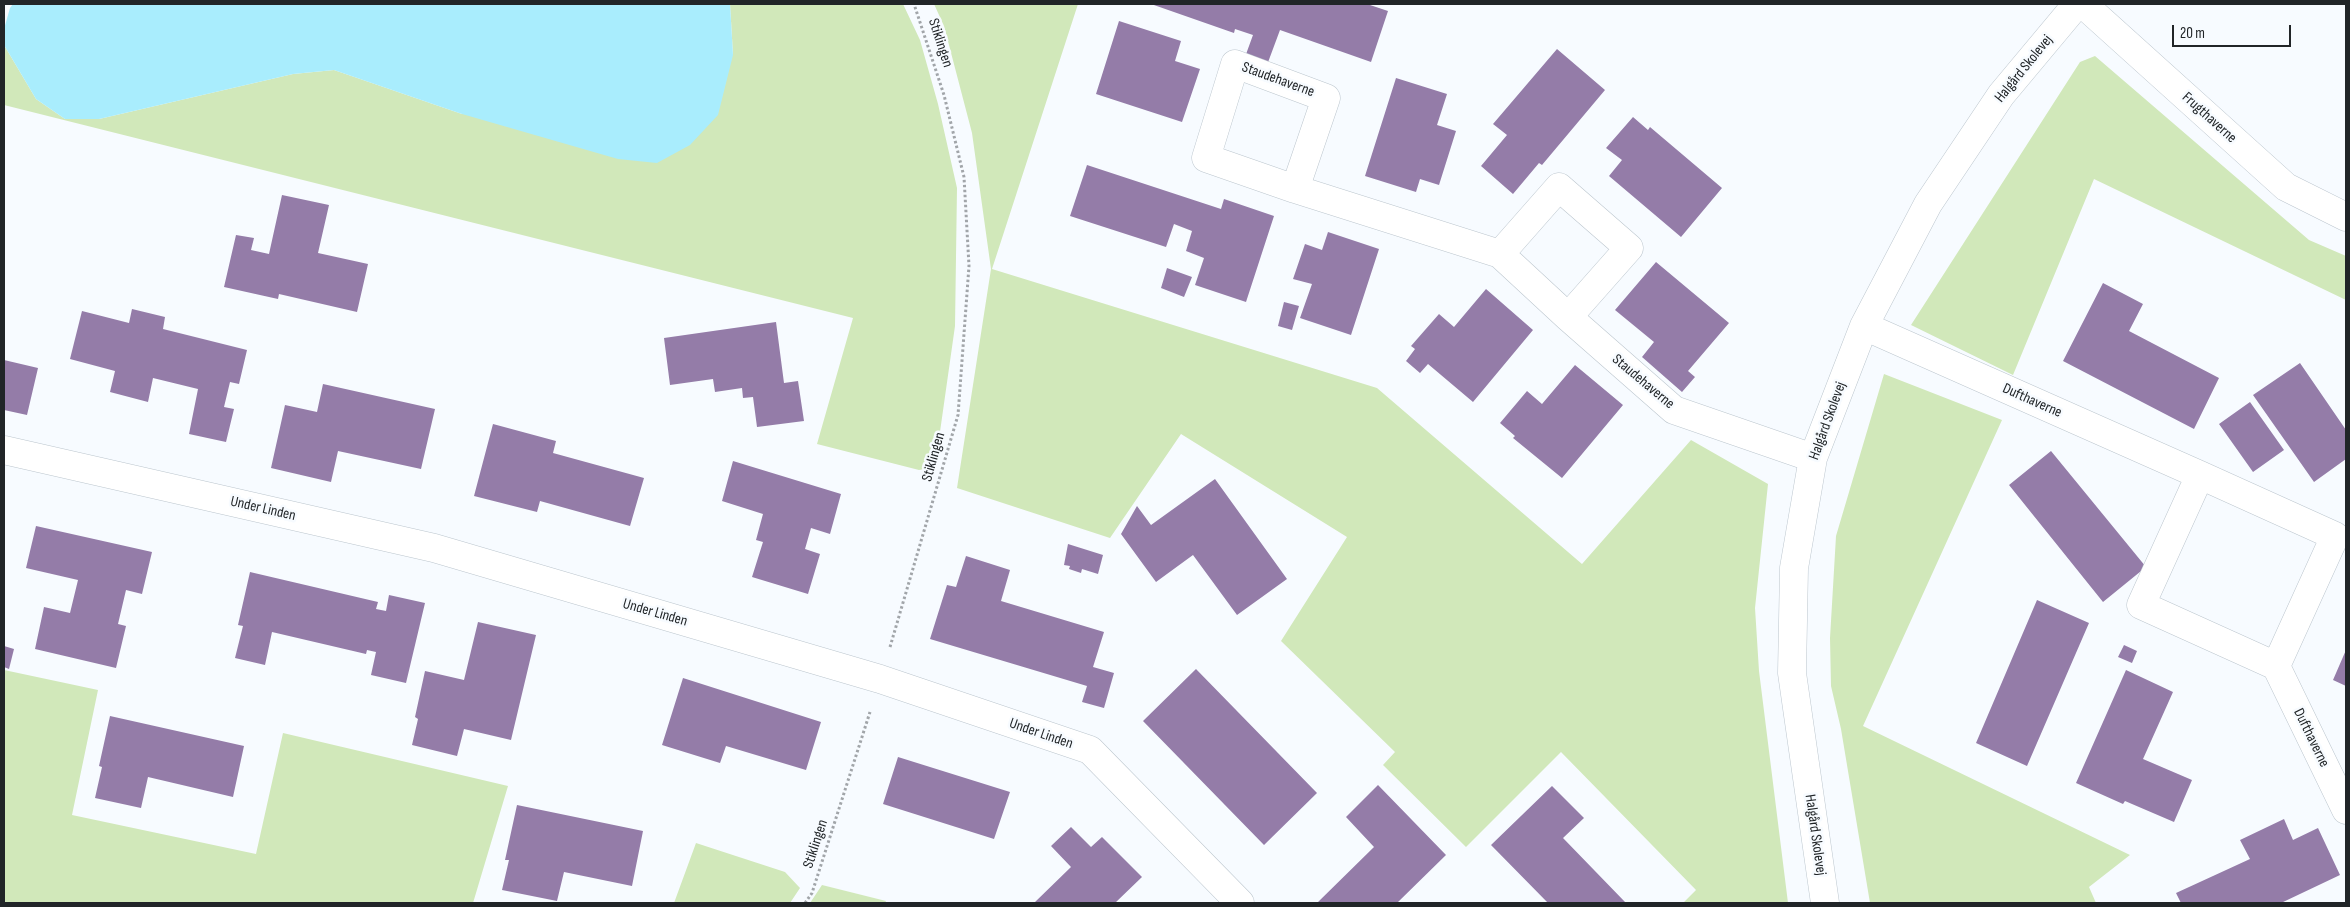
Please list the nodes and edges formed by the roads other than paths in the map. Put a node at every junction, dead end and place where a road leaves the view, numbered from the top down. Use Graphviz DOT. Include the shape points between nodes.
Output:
graph roads {
  1 [pos="2077,4"];
  2 [pos="2083,4"];
  3 [pos="1295,189"];
  4 [pos="2346,217"];
  5 [pos="1500,254"];
  6 [pos="1568,318"];
  7 [pos="1864,326"];
  8 [pos="4,450"];
  9 [pos="1813,458"];
  10 [pos="2200,475"];
  11 [pos="2276,666"];
  12 [pos="2346,810"];
  13 [pos="1240,903"];
  14 [pos="1825,903"];
  1 -- 7 [label="street, Halgård Skolevej" via="2001,96 1928,204"];
  2 -- 4 [label="street, Frugthaverne" via="2286,187"];
  3 -- 3 [label="street, Staudehaverne" via="1206,158 1234,64 1326,98"];
  3 -- 5 [label="street, Staudehaverne"];
  5 -- 6 [label="street, Staudehaverne"];
  5 -- 6 [label="street" via="1559,187 1629,248"];
  6 -- 9 [label="street, Staudehaverne" via="1674,410"];
  7 -- 9 [label="street, Halgård Skolevej"];
  7 -- 10 [label="street, Dufthaverne"];
  8 -- 13 [label="street, Under Linden" via="434,548 880,679 1090,750"];
  9 -- 14 [label="street, Halgård Skolevej" via="1794,568 1792,673"];
  10 -- 11 [label="street, Dufthaverne" via="2335,536"];
  10 -- 11 [label="street" via="2141,606"];
  11 -- 12 [label="street, Dufthaverne"];
}
